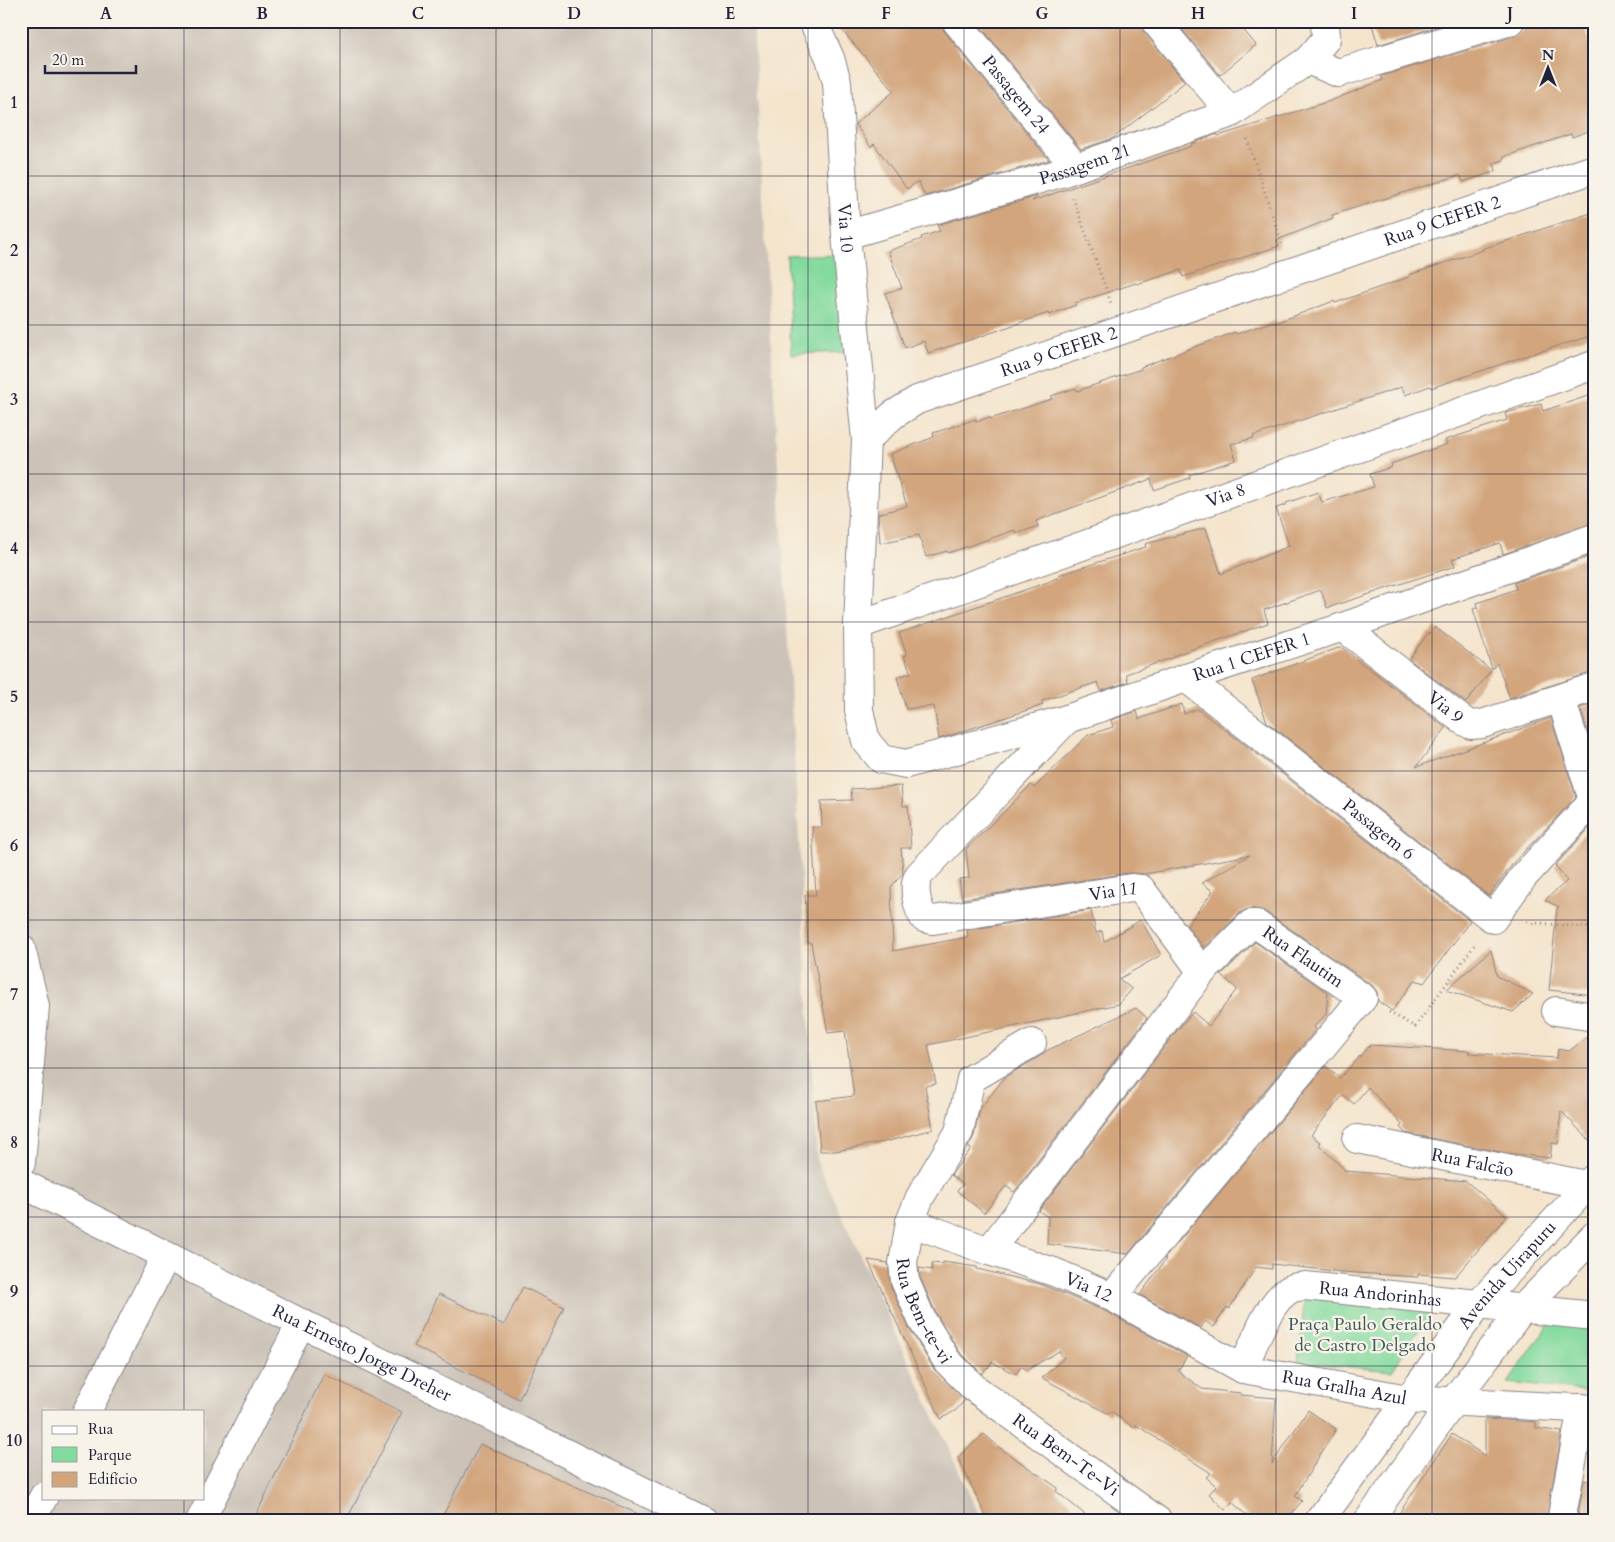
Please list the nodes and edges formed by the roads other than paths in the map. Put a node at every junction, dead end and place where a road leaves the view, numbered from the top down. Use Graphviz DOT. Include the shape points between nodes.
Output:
graph roads {
  1 [pos="813,21"];
  2 [pos="956,21"];
  3 [pos="1155,21"];
  4 [pos="1326,21"];
  5 [pos="1510,21"];
  6 [pos="1308,60"];
  7 [pos="1230,113"];
  8 [pos="1594,169"];
  9 [pos="1070,170"];
  10 [pos="846,235"];
  11 [pos="1594,365"];
  12 [pos="866,440"];
  13 [pos="1594,538"];
  14 [pos="858,626"];
  15 [pos="1343,628"];
  16 [pos="1186,678"];
  17 [pos="1594,687"];
  18 [pos="1562,699"];
  19 [pos="1067,720"];
  20 [pos="1593,800"];
  21 [pos="21,948"];
  22 [pos="1202,972"];
  23 [pos="1363,998"];
  24 [pos="1556,1012"];
  25 [pos="1594,1017"];
  26 [pos="1032,1043"];
  27 [pos="1357,1139"];
  28 [pos="21,1163"];
  29 [pos="1590,1181"];
  30 [pos="21,1183"];
  31 [pos="910,1222"];
  32 [pos="1594,1236"];
  33 [pos="989,1252"];
  34 [pos="166,1256"];
  35 [pos="1112,1298"];
  36 [pos="1478,1304"];
  37 [pos="1523,1308"];
  38 [pos="1594,1316"];
  39 [pos="301,1323"];
  40 [pos="1243,1369"];
  41 [pos="974,1388"];
  42 [pos="1408,1398"];
  43 [pos="1453,1402"];
  44 [pos="1588,1408"];
  45 [pos="88,1410"];
  46 [pos="42,1500"];
  47 [pos="31,1521"];
  48 [pos="200,1521"];
  49 [pos="704,1521"];
  50 [pos="1158,1521"];
  51 [pos="1319,1521"];
  52 [pos="1368,1521"];
  53 [pos="1562,1521"];
  1 -- 10 [label="street, Via 10" via="837,82"];
  2 -- 9 [label="street, Passagem 24"];
  3 -- 7 [label="street"];
  4 -- 6 [label="street, Passagem 21" via="1326,39"];
  5 -- 6 [label="street" via="1338,73"];
  6 -- 7 [label="street, Passagem 21"];
  7 -- 9 [label="street, Passagem 21"];
  8 -- 12 [label="street, Rua 9 CEFER 2" via="917,400 892,415"];
  9 -- 10 [label="street, Passagem 21"];
  10 -- 12 [label="street, Via 10"];
  11 -- 14 [label="street, Via 8"];
  12 -- 14 [label="street"];
  13 -- 15 [label="street, Rua 1 CEFER 1"];
  14 -- 19 [label="street, Rua 1 CEFER 1" via="859,710 866,741 881,759 906,764"];
  15 -- 16 [label="street, Rua 1 CEFER 1"];
  15 -- 18 [label="street, Via 9" via="1471,725"];
  16 -- 19 [label="street, Rua 1 CEFER 1"];
  16 -- 20 [label="street, Passagem 6" via="1493,918 1524,876"];
  17 -- 18 [label="street, Via 9"];
  18 -- 20 [label="street"];
  19 -- 22 [label="street, Via 11" via="919,875 915,886 919,910 924,918 932,920 1141,889"];
  21 -- 28 [label="street" via="34,1006"];
  22 -- 23 [label="street, Rua Flautim" via="1251,924 1256,924"];
  22 -- 33 [label="street"];
  23 -- 35 [label="street, Via 12"];
  24 -- 25 [label="street"];
  26 -- 31 [label="street" via="971,1079 959,1132 920,1197"];
  27 -- 29 [label="street, Rua Falcão"];
  29 -- 36 [label="street, Avenida Uirapuru"];
  30 -- 34 [label="street, Rua Ernesto Jorge Dreher"];
  31 -- 33 [label="street, Via 12"];
  31 -- 41 [label="street, Rua Bem-te-vi" via="903,1263 905,1281 922,1320 947,1361"];
  32 -- 37 [label="street, Avenida Uirapuru"];
  33 -- 35 [label="street, Via 12" via="1054,1272"];
  34 -- 39 [label="street, Rua Ernesto Jorge Dreher"];
  34 -- 45 [label="street"];
  35 -- 40 [label="street, Rua Gralha Azul"];
  36 -- 37 [label="street, Rua Andorinhas"];
  36 -- 40 [label="street, Rua Andorinhas" via="1305,1286 1293,1288 1271,1308"];
  36 -- 42 [label="street, Avenida Uirapuru"];
  37 -- 38 [label="street, Rua Andorinhas"];
  37 -- 43 [label="street, Avenida Uirapuru"];
  39 -- 48 [label="street"];
  39 -- 49 [label="street, Rua Ernesto Jorge Dreher"];
  40 -- 42 [label="street, Rua Gralha Azul"];
  41 -- 50 [label="street, Rua Bem-Te-Vi"];
  42 -- 43 [label="street, Rua Gralha Azul"];
  42 -- 51 [label="street, Avenida Uirapuru"];
  43 -- 44 [label="street, Rua Gralha Azul"];
  43 -- 52 [label="street, Avenida Uirapuru"];
  44 -- 53 [label="street"];
  46 -- 47 [label="street"];
}
